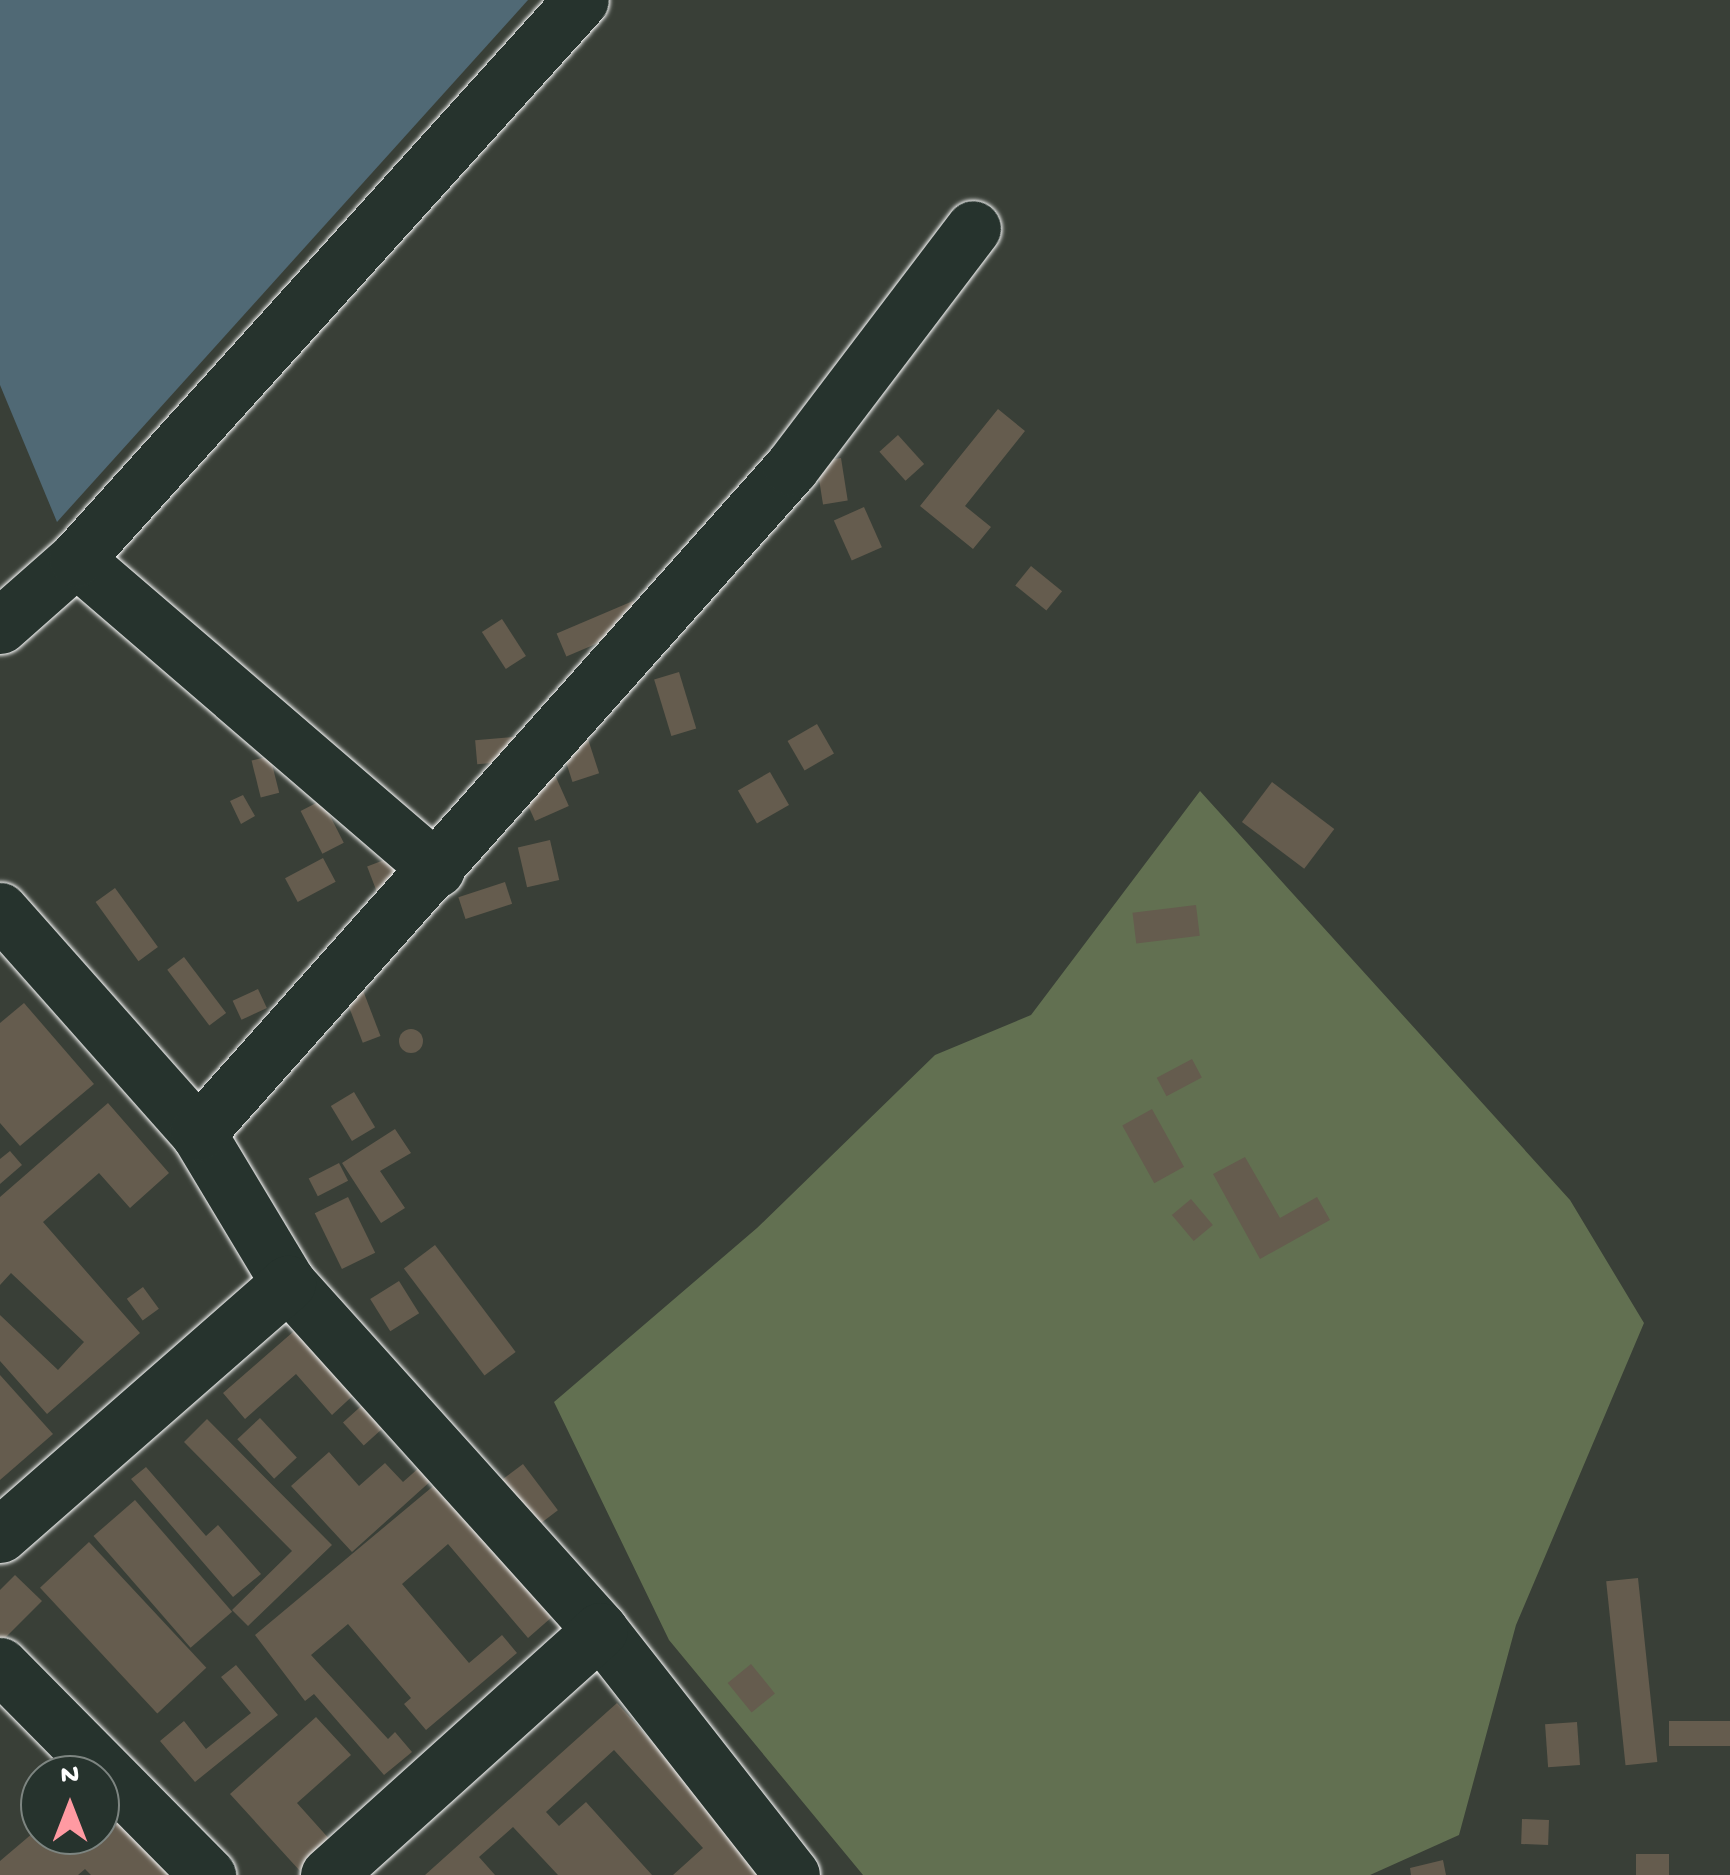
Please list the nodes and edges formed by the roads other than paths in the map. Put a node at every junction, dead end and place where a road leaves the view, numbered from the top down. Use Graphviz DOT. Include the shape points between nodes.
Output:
graph roads {
  1 [pos="581,0"];
  2 [pos="972,228"];
  3 [pos="76,559"];
  4 [pos="0,626"];
  5 [pos="437,870"];
  6 [pos="0,910"];
  7 [pos="198,1133"];
  8 [pos="288,1283"];
  9 [pos="0,1535"];
  10 [pos="600,1630"];
  11 [pos="0,1665"];
  12 [pos="208,1875"];
  13 [pos="328,1875"];
  14 [pos="792,1875"];
  1 -- 3 [label="street"];
  2 -- 5 [label="street" via="791,468"];
  3 -- 4 [label="street"];
  3 -- 5 [label="street"];
  5 -- 7 [label="street"];
  6 -- 7 [label="street"];
  7 -- 8 [label="street"];
  8 -- 9 [label="street"];
  8 -- 10 [label="street"];
  10 -- 13 [label="street"];
  10 -- 14 [label="street"];
  11 -- 12 [label="street"];
}
